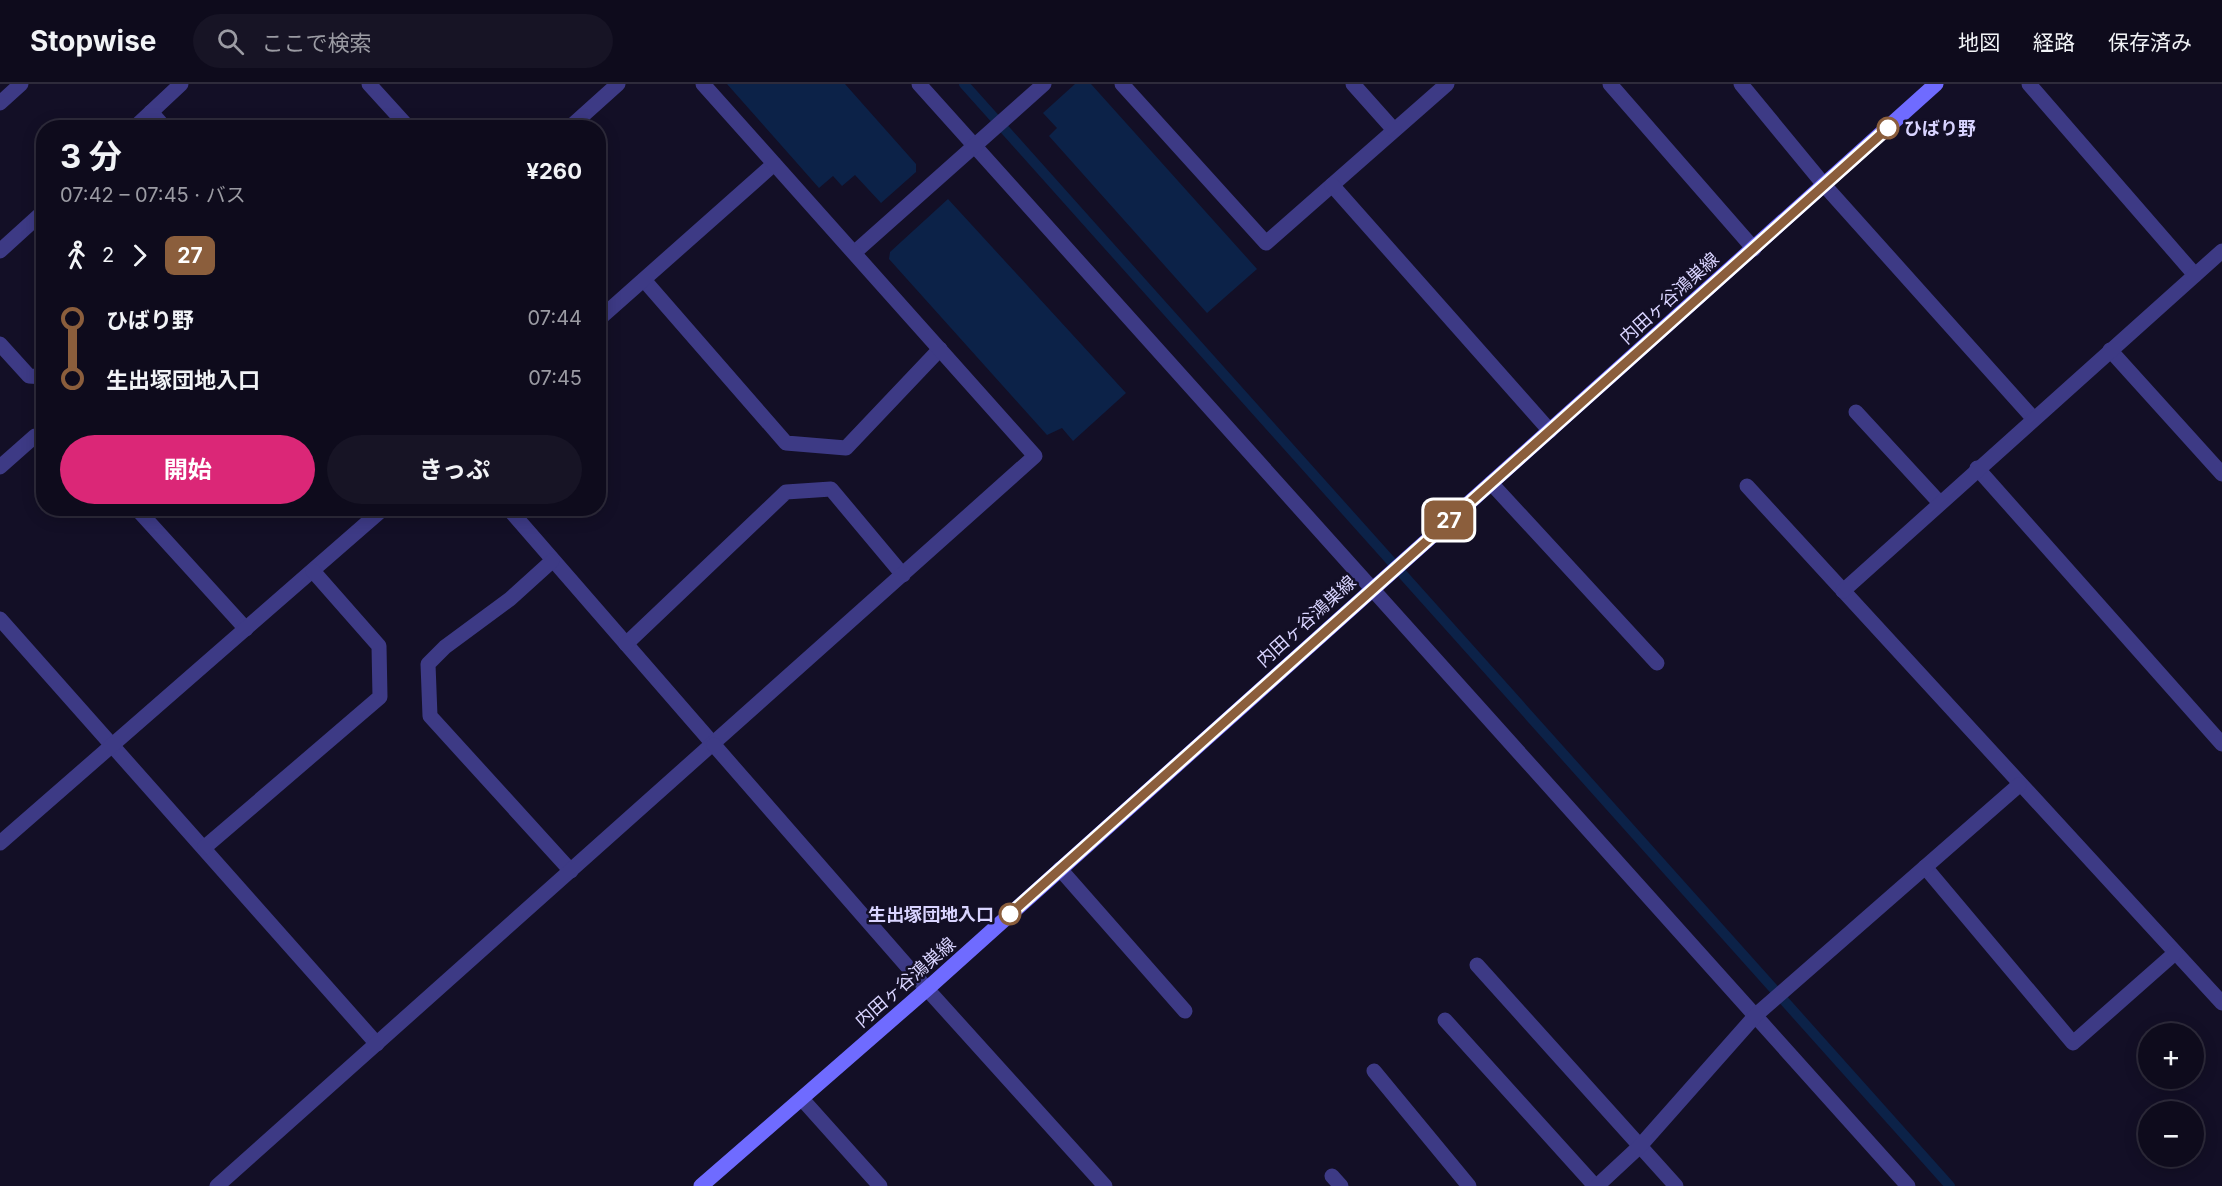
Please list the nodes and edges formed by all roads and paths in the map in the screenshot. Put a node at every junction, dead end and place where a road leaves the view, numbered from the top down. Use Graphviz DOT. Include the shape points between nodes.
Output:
graph roads {
  1 [pos="21,84"];
  2 [pos="181,84"];
  3 [pos="369,84"];
  4 [pos="618,84"];
  5 [pos="703,84"];
  6 [pos="919,84"];
  7 [pos="1044,84"];
  8 [pos="1122,84"];
  9 [pos="1353,84"];
  10 [pos="1447,84"];
  11 [pos="1610,84"];
  12 [pos="1741,84"];
  13 [pos="1936,84"];
  14 [pos="2029,84"];
  15 [pos="0,103"];
  16 [pos="151,112"];
  17 [pos="142,120"];
  18 [pos="158,120"];
  19 [pos="402,120"];
  20 [pos="578,120"];
  21 [pos="1394,130"];
  22 [pos="975,147"];
  23 [pos="774,164"];
  24 [pos="1332,185"];
  25 [pos="1825,186"];
  26 [pos="36,218"];
  27 [pos="1754,249"];
  28 [pos="0,251"];
  29 [pos="2222,251"];
  30 [pos="855,252"];
  31 [pos="2195,275"];
  32 [pos="644,280"];
  33 [pos="606,313"];
  34 [pos="0,344"];
  35 [pos="940,350"];
  36 [pos="2110,350"];
  37 [pos="36,376"];
  38 [pos="1856,412"];
  39 [pos="2033,418"];
  40 [pos="1550,431"];
  41 [pos="36,436"];
  42 [pos="0,467"];
  43 [pos="1977,468"];
  44 [pos="2222,474"];
  45 [pos="1491,483"];
  46 [pos="1747,486"];
  47 [pos="1939,502"];
  48 [pos="143,516"];
  49 [pos="375,516"];
  50 [pos="514,516"];
  51 [pos="552,561"];
  52 [pos="313,571"];
  53 [pos="903,575"];
  54 [pos="1371,589"];
  55 [pos="1843,591"];
  56 [pos="0,619"];
  57 [pos="246,629"];
  58 [pos="626,644"];
  59 [pos="1657,663"];
  60 [pos="114,744"];
  61 [pos="2222,744"];
  62 [pos="714,745"];
  63 [pos="2019,785"];
  64 [pos="0,843"];
  65 [pos="205,847"];
  66 [pos="1926,867"];
  67 [pos="1060,869"];
  68 [pos="571,872"];
  69 [pos="2175,953"];
  70 [pos="1477,965"];
  71 [pos="927,989"];
  72 [pos="2222,1003"];
  73 [pos="1185,1011"];
  74 [pos="1756,1015"];
  75 [pos="1445,1020"];
  76 [pos="377,1044"];
  77 [pos="1374,1071"];
  78 [pos="802,1099"];
  79 [pos="1640,1146"];
  80 [pos="217,1186"];
  81 [pos="701,1186"];
  82 [pos="880,1186"];
  83 [pos="1105,1186"];
  84 [pos="1469,1186"];
  85 [pos="1596,1186"];
  86 [pos="1676,1186"];
  87 [pos="1908,1186"];
  1 -- 15 [label="street"];
  2 -- 16 [label="street"];
  3 -- 19 [label="street"];
  4 -- 20 [label="street"];
  5 -- 23 [label="street"];
  6 -- 22 [label="street"];
  7 -- 22 [label="street"];
  8 -- 24 [label="street" via="1266,243"];
  9 -- 21 [label="street"];
  10 -- 21 [label="street"];
  11 -- 27 [label="street"];
  12 -- 25 [label="street"];
  13 -- 25 [label="main road, 内田ヶ谷鴻巣線"];
  14 -- 31 [label="street"];
  16 -- 17 [label="street"];
  16 -- 18 [label="street"];
  21 -- 24 [label="street"];
  22 -- 30 [label="street"];
  22 -- 54 [label="street"];
  23 -- 30 [label="street"];
  23 -- 32 [label="street"];
  24 -- 40 [label="street"];
  25 -- 27 [label="main road, 内田ヶ谷鴻巣線"];
  25 -- 39 [label="street"];
  26 -- 28 [label="street"];
  27 -- 40 [label="main road, 内田ヶ谷鴻巣線"];
  29 -- 31 [label="street"];
  30 -- 35 [label="street"];
  31 -- 36 [label="street"];
  32 -- 33 [label="street"];
  32 -- 35 [label="street" via="786,443 846,448"];
  34 -- 37 [label="street" via="29,376"];
  35 -- 53 [label="street" via="1035,456"];
  36 -- 39 [label="street"];
  36 -- 44 [label="street"];
  38 -- 47 [label="street"];
  39 -- 43 [label="street"];
  40 -- 45 [label="main road, 内田ヶ谷鴻巣線"];
  41 -- 42 [label="street"];
  43 -- 47 [label="street"];
  43 -- 61 [label="street"];
  45 -- 54 [label="main road, 内田ヶ谷鴻巣線"];
  45 -- 59 [label="street"];
  46 -- 55 [label="street"];
  47 -- 55 [label="street"];
  48 -- 57 [label="street"];
  49 -- 52 [label="street"];
  50 -- 51 [label="street"];
  51 -- 58 [label="street"];
  51 -- 68 [label="street" via="428,664 430,716"];
  52 -- 57 [label="street"];
  52 -- 65 [label="street" via="379,646 380,697"];
  53 -- 58 [label="street" via="831,489 786,492"];
  53 -- 62 [label="street"];
  54 -- 67 [label="main road, 内田ヶ谷鴻巣線"];
  54 -- 74 [label="street"];
  55 -- 63 [label="street"];
  56 -- 60 [label="street"];
  57 -- 60 [label="street"];
  58 -- 62 [label="street"];
  60 -- 64 [label="street"];
  60 -- 65 [label="street"];
  62 -- 68 [label="street"];
  62 -- 71 [label="street"];
  63 -- 66 [label="street"];
  63 -- 69 [label="street"];
  65 -- 76 [label="street"];
  66 -- 69 [label="street" via="2073,1043"];
  66 -- 74 [label="street"];
  67 -- 71 [label="main road, 内田ヶ谷鴻巣線"];
  67 -- 73 [label="street"];
  68 -- 76 [label="street"];
  69 -- 72 [label="street"];
  70 -- 79 [label="street"];
  71 -- 78 [label="main road, 内田ヶ谷鴻巣線"];
  71 -- 83 [label="street"];
  74 -- 79 [label="street"];
  74 -- 87 [label="street"];
  75 -- 85 [label="street"];
  76 -- 80 [label="street"];
  77 -- 84 [label="street"];
  78 -- 81 [label="main road, 内田ヶ谷鴻巣線"];
  78 -- 82 [label="street"];
  79 -- 85 [label="street"];
  79 -- 86 [label="street"];
}
